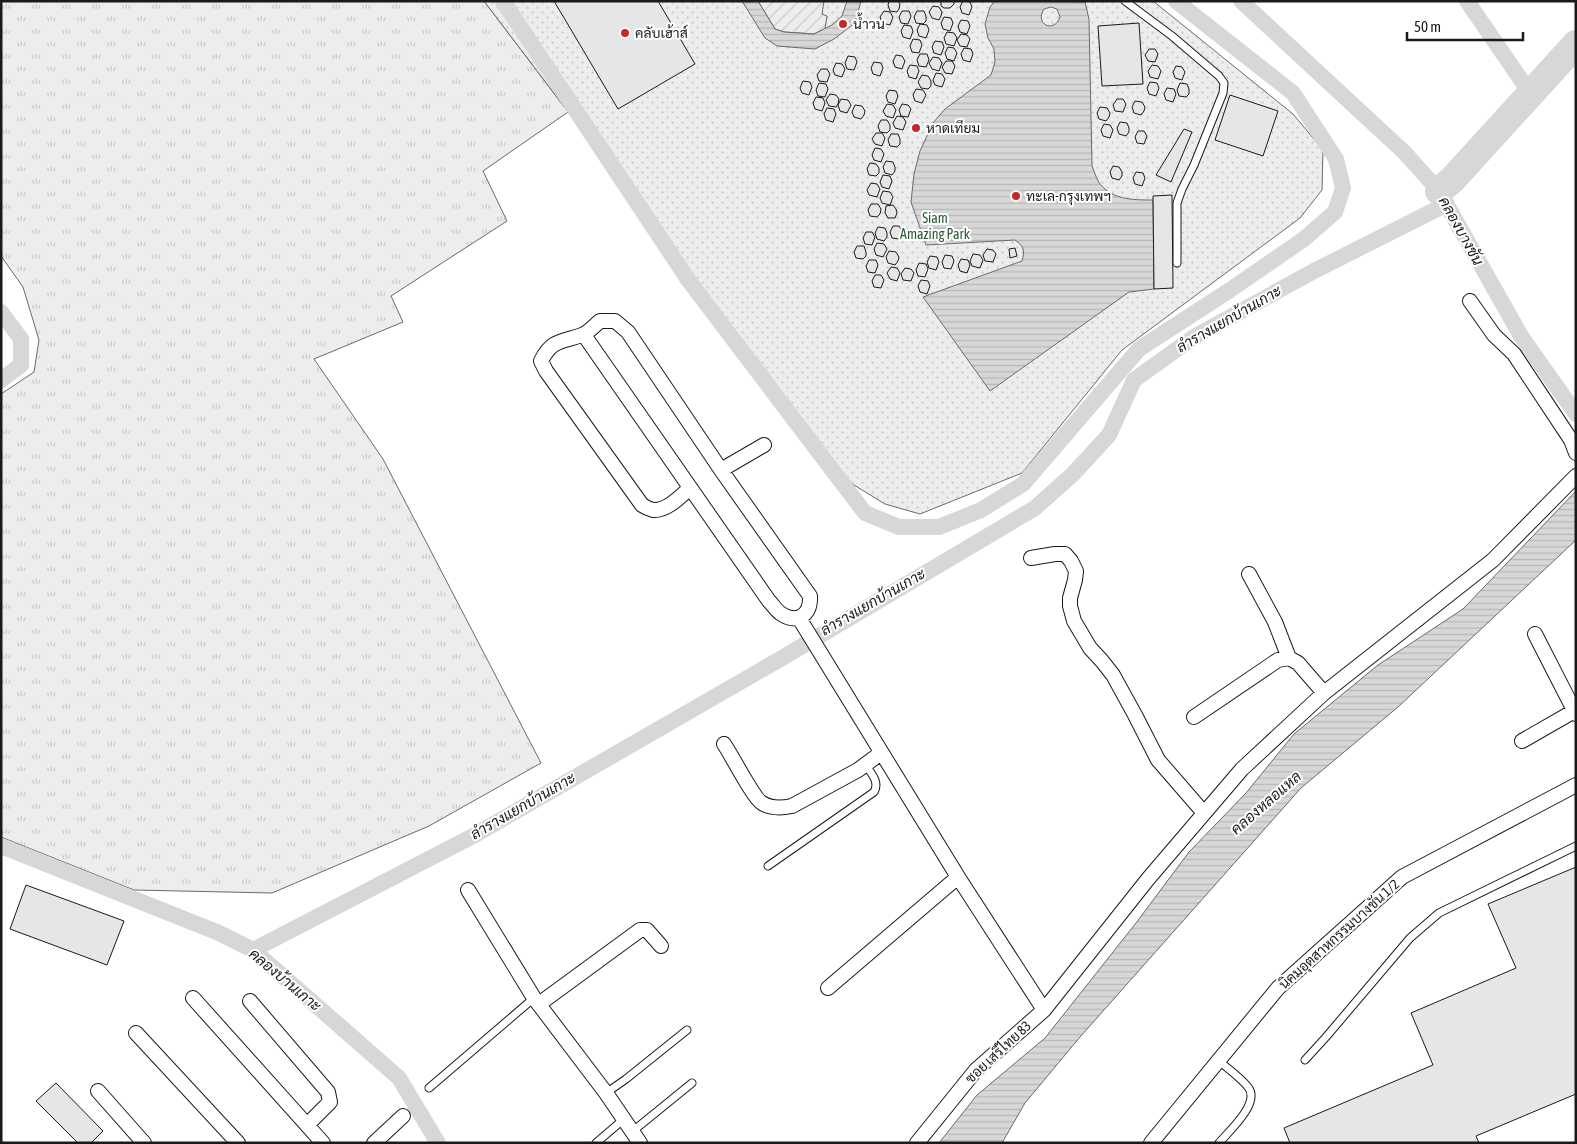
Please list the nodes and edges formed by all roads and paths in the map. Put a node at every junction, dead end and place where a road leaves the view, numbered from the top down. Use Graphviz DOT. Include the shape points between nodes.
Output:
graph roads {
  1 [pos="1125,1"];
  2 [pos="1177,263"];
  3 [pos="1470,301"];
  4 [pos="584,335"];
  5 [pos="764,446"];
  6 [pos="1576,453"];
  7 [pos="721,470"];
  8 [pos="1576,476"];
  9 [pos="690,488"];
  10 [pos="1031,558"];
  11 [pos="1249,574"];
  12 [pos="799,618"];
  13 [pos="1535,634"];
  14 [pos="1289,658"];
  15 [pos="1324,693"];
  16 [pos="1575,712"];
  17 [pos="1194,717"];
  18 [pos="1522,741"];
  19 [pos="724,744"];
  20 [pos="881,753"];
  21 [pos="865,764"];
  22 [pos="1576,785"];
  23 [pos="1204,813"];
  24 [pos="1576,846"];
  25 [pos="768,866"];
  26 [pos="958,877"];
  27 [pos="468,890"];
  28 [pos="661,946"];
  29 [pos="828,988"];
  30 [pos="193,998"];
  31 [pos="250,1001"];
  32 [pos="537,1001"];
  33 [pos="1044,1010"];
  34 [pos="687,1030"];
  35 [pos="136,1033"];
  36 [pos="1218,1060"];
  37 [pos="1305,1060"];
  38 [pos="692,1083"];
  39 [pos="428,1088"];
  40 [pos="98,1092"];
  41 [pos="606,1093"];
  42 [pos="403,1116"];
  43 [pos="624,1119"];
  44 [pos="307,1125"];
  45 [pos="636,1137"];
  46 [pos="144,1143"];
  47 [pos="238,1143"];
  48 [pos="323,1143"];
  49 [pos="374,1143"];
  50 [pos="596,1143"];
  51 [pos="917,1143"];
  52 [pos="1151,1143"];
  53 [pos="1219,1143"];
  1 -- 2 [label="lane" via="1172,36 1224,83 1223,93 1177,203"];
  3 -- 6 [label="street" via="1494,335 1514,354 1571,440"];
  4 -- 7 [label="street" via="600,321 615,321 628,332"];
  4 -- 9 [label="street"];
  4 -- 9 [label="street" via="563,339 546,350 540,360 546,370 642,506 660,509"];
  5 -- 7 [label="street"];
  7 -- 12 [label="street" via="810,596 806,614"];
  8 -- 15 [label="street, ซอย เสรีไทย 83" via="1493,560"];
  9 -- 12 [label="street" via="769,601 780,613 792,619"];
  10 -- 23 [label="street" via="1065,554 1071,561 1076,571 1070,598 1074,621 1090,648 1113,675 1158,760"];
  11 -- 14 [label="street"];
  12 -- 20 [label="street"];
  13 -- 16 [label="street"];
  14 -- 15 [label="street" via="1298,663"];
  14 -- 17 [label="street" via="1278,660"];
  15 -- 23 [label="street, ซอย เสรีไทย 83" via="1242,769"];
  16 -- 18 [label="street"];
  19 -- 21 [label="street" via="759,802 774,807 792,806"];
  20 -- 21 [label="street"];
  20 -- 26 [label="street"];
  21 -- 25 [label="lane" via="877,783 874,792"];
  22 -- 36 [label="street, นิคมอุตสาหกรรมบางชัน 1/2" via="1402,877 1278,988"];
  23 -- 33 [label="street, ซอย เสรีไทย 83"];
  24 -- 37 [label="lane" via="1439,913 1410,938"];
  26 -- 29 [label="street"];
  26 -- 33 [label="street"];
  27 -- 32 [label="street"];
  28 -- 32 [label="street" via="647,930 640,930"];
  30 -- 44 [label="street"];
  31 -- 44 [label="street" via="328,1092 330,1102"];
  32 -- 39 [label="lane"];
  32 -- 41 [label="street"];
  33 -- 51 [label="street, ซอย เสรีไทย 83" via="976,1070"];
  34 -- 41 [label="lane"];
  35 -- 47 [label="street"];
  36 -- 52 [label="street, นิคมอุตสาหกรรมบางชัน 1/2"];
  36 -- 53 [label="lane" via="1250,1089 1251,1099 1249,1108"];
  38 -- 45 [label="lane"];
  40 -- 46 [label="street"];
  41 -- 43 [label="street"];
  42 -- 49 [label="street"];
  43 -- 45 [label="street"];
  43 -- 50 [label="lane"];
  44 -- 48 [label="street"];
}
